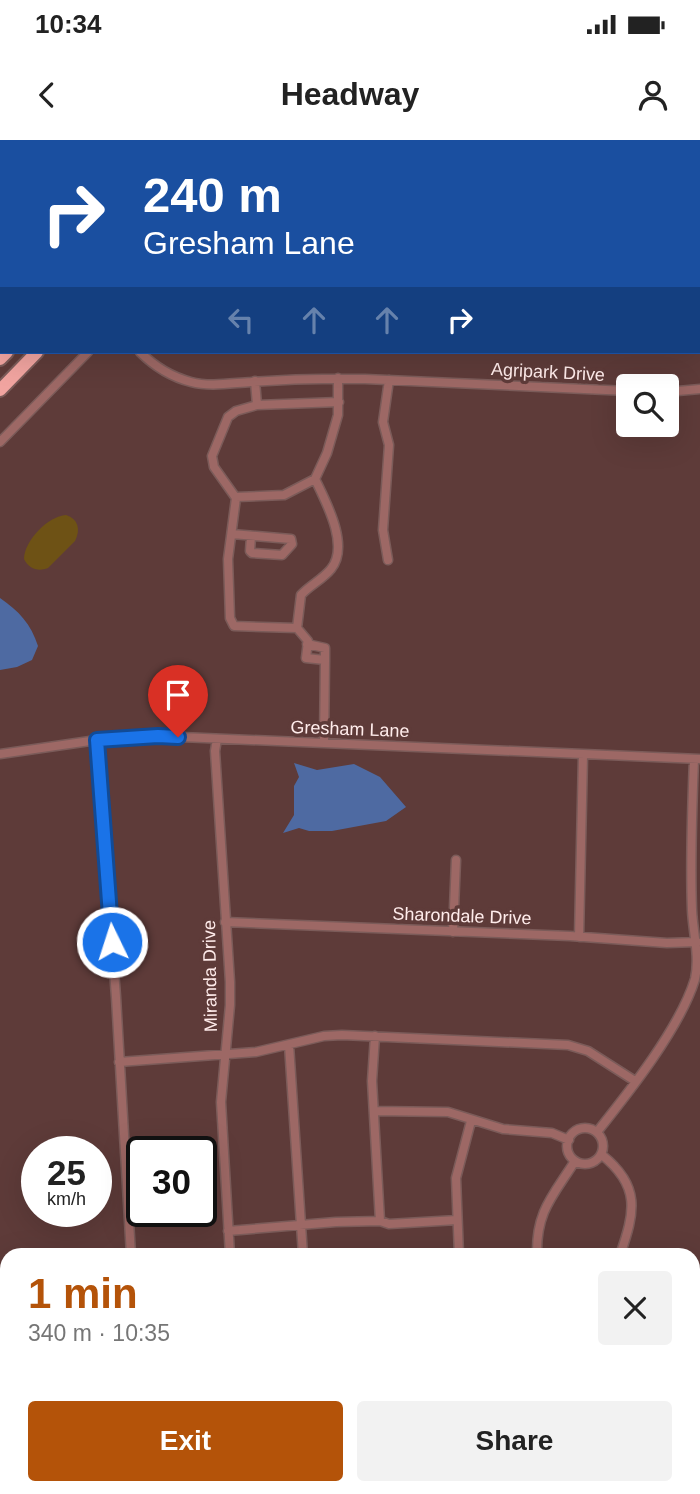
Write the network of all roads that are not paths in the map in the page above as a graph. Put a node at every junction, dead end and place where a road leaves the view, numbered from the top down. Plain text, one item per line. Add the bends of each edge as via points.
1 (35, 354) edge
2 (86, 354) edge
3 (142, 354) edge
4 (338, 378) junction
5 (389, 380) junction
6 (255, 382) junction
7 (700, 389) edge
8 (0, 390) edge
9 (616, 390) edge
10 (679, 391) edge
11 (339, 402) junction
12 (257, 405) junction
13 (0, 442) edge
14 (315, 480) junction
15 (236, 497) junction
16 (232, 534) junction
17 (251, 536) junction
18 (388, 560) dead end
19 (297, 628) junction
20 (307, 644) junction
21 (325, 660) junction
22 (217, 739) junction
23 (97, 740) junction
24 (324, 743) junction
25 (0, 754) edge
26 (583, 755) junction
27 (697, 759) edge
28 (456, 860) dead end
29 (225, 922) junction
30 (453, 932) junction
31 (579, 937) junction
32 (697, 942) junction
33 (374, 1036) junction
34 (289, 1045) junction
35 (225, 1055) junction
36 (119, 1062) junction
37 (635, 1081) junction
38 (374, 1111) junction
39 (471, 1121) junction
40 (597, 1132) junction
41 (569, 1140) junction
42 (602, 1155) junction
43 (575, 1161) junction
44 (457, 1220) junction
45 (380, 1221) junction
46 (301, 1225) junction
47 (228, 1231) junction
48 (131, 1248) edge
49 (229, 1248) edge
50 (303, 1248) edge
51 (459, 1248) edge
52 (537, 1248) edge
53 (623, 1248) edge

1 - 8 highway
2 - 13 street
3 - 6 street, Agripark Drive via 172,375 194,383
4 - 5 street, Agripark Drive
4 - 6 street, Agripark Drive
4 - 11 street
5 - 9 street, Agripark Drive
5 - 18 street via 383,422 389,445 383,530
6 - 12 street
7 - 10 street
11 - 12 street
11 - 14 street via 337,421
12 - 15 street via 228,418 212,456 214,467
14 - 15 street via 284,495
14 - 19 street via 335,527 337,549 330,570 301,595
15 - 16 street
16 - 17 street
16 - 19 street via 231,622 234,626
17 - 17 street via 290,539 292,544 282,555 253,553
19 - 20 street
20 - 21 street via 325,648
20 - 21 street via 306,658
21 - 24 street
22 - 23 street, Gresham Lane
22 - 24 street, Gresham Lane
22 - 29 street, Miranda Drive
23 - 25 street, Gresham Lane
23 - 36 street
24 - 26 street, Gresham Lane
26 - 27 street, Gresham Lane
26 - 31 street
27 - 32 street via 691,835
28 - 30 street
29 - 30 street, Sharondale Drive
29 - 35 street, Miranda Drive via 230,1005
30 - 31 street, Sharondale Drive
31 - 32 street, Sharondale Drive
32 - 37 street via 696,976 687,1001
33 - 34 street via 324,1036
33 - 37 street via 568,1045 588,1051
33 - 38 street
34 - 35 street
34 - 46 street
35 - 36 street
35 - 47 street, Miranda Drive via 220,1102
36 - 48 street
37 - 40 street
38 - 39 street via 440,1111
38 - 45 street
39 - 41 street via 562,1135
39 - 44 street via 456,1178
40 - 41 street via 580,1129
40 - 42 street
41 - 43 street via 568,1151
42 - 43 street via 591,1164
42 - 53 street via 630,1189 634,1207
43 - 52 street via 541,1214
44 - 45 street
44 - 51 street
45 - 46 street
46 - 47 street
46 - 50 street
47 - 49 street, Miranda Drive

